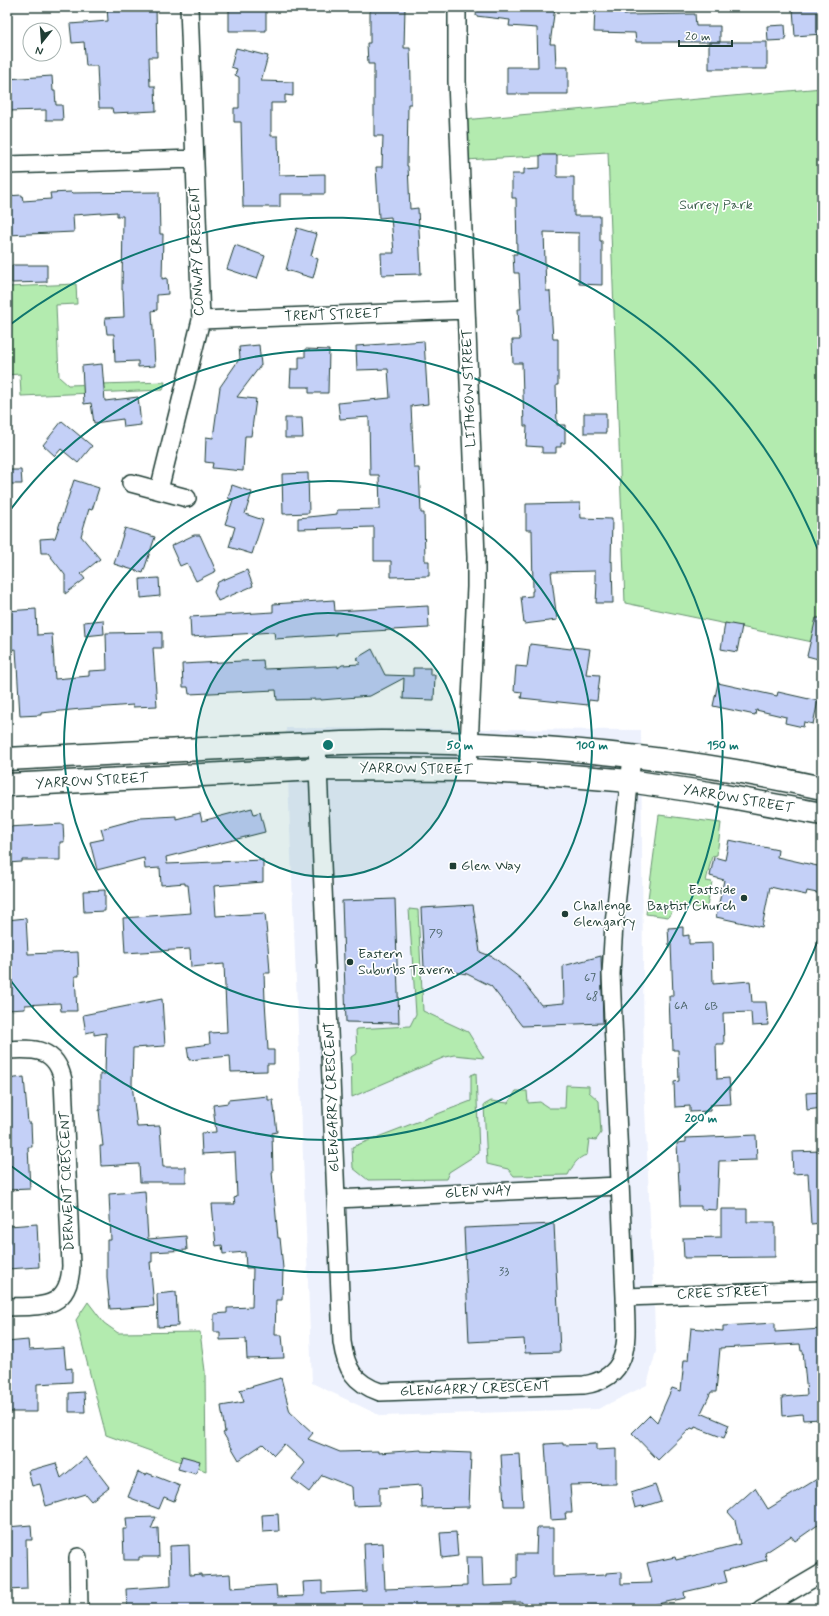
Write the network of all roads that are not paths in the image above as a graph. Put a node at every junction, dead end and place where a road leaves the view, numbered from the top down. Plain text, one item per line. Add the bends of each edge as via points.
1 (189, 7) edge
2 (457, 7) edge
3 (195, 159) junction
4 (7, 165) edge
5 (466, 310) junction
6 (201, 320) junction
7 (131, 483) dead end
8 (159, 490) junction
9 (187, 498) dead end
10 (317, 744) junction
11 (469, 745) junction
12 (632, 757) junction
13 (7, 759) edge
14 (318, 768) junction
15 (468, 770) junction
16 (629, 781) junction
17 (7, 785) edge
18 (822, 788) edge
19 (822, 814) edge
20 (7, 1050) edge
21 (619, 1186) junction
22 (336, 1199) junction
23 (822, 1290) edge
24 (625, 1297) junction
25 (7, 1307) edge
26 (78, 1557) dead end
27 (822, 1573) edge
28 (79, 1609) edge
29 (761, 1609) edge

1 - 3 street, CONWAY CRESCENT
2 - 5 street, LITHGOW STREET via 457,81
3 - 4 street
3 - 6 street, CONWAY CRESCENT
5 - 6 street, TRENT STREET
5 - 11 street, LITHGOW STREET via 476,587
6 - 8 street, CONWAY CRESCENT
7 - 8 street
8 - 9 street
10 - 11 street, YARROW STREET via 382,742
10 - 13 street, YARROW STREET
10 - 14 street, GLENGARRY CRESCENT
11 - 12 street, YARROW STREET via 539,748
11 - 15 street, LITHGOW STREET
12 - 16 street, GLENGARRY CRESCENT
12 - 18 street, YARROW STREET via 750,774
14 - 15 street, YARROW STREET
14 - 17 street, YARROW STREET
14 - 22 street, GLENGARRY CRESCENT
15 - 16 street, YARROW STREET
16 - 19 street, YARROW STREET
16 - 21 street, GLENGARRY CRESCENT via 611,974
20 - 25 street, DERWENT CRESCENT via 36,1050 47,1054 61,1069 71,1266 68,1286 56,1301 48,1305
21 - 22 street, GLEN WAY
21 - 24 street, GLENGARRY CRESCENT
22 - 24 street, GLENGARRY CRESCENT via 344,1358 356,1380 367,1388 380,1392 394,1392 598,1383 609,1376 623,1355 626,1344
23 - 24 street, CREE STREET
26 - 28 street
27 - 29 street

